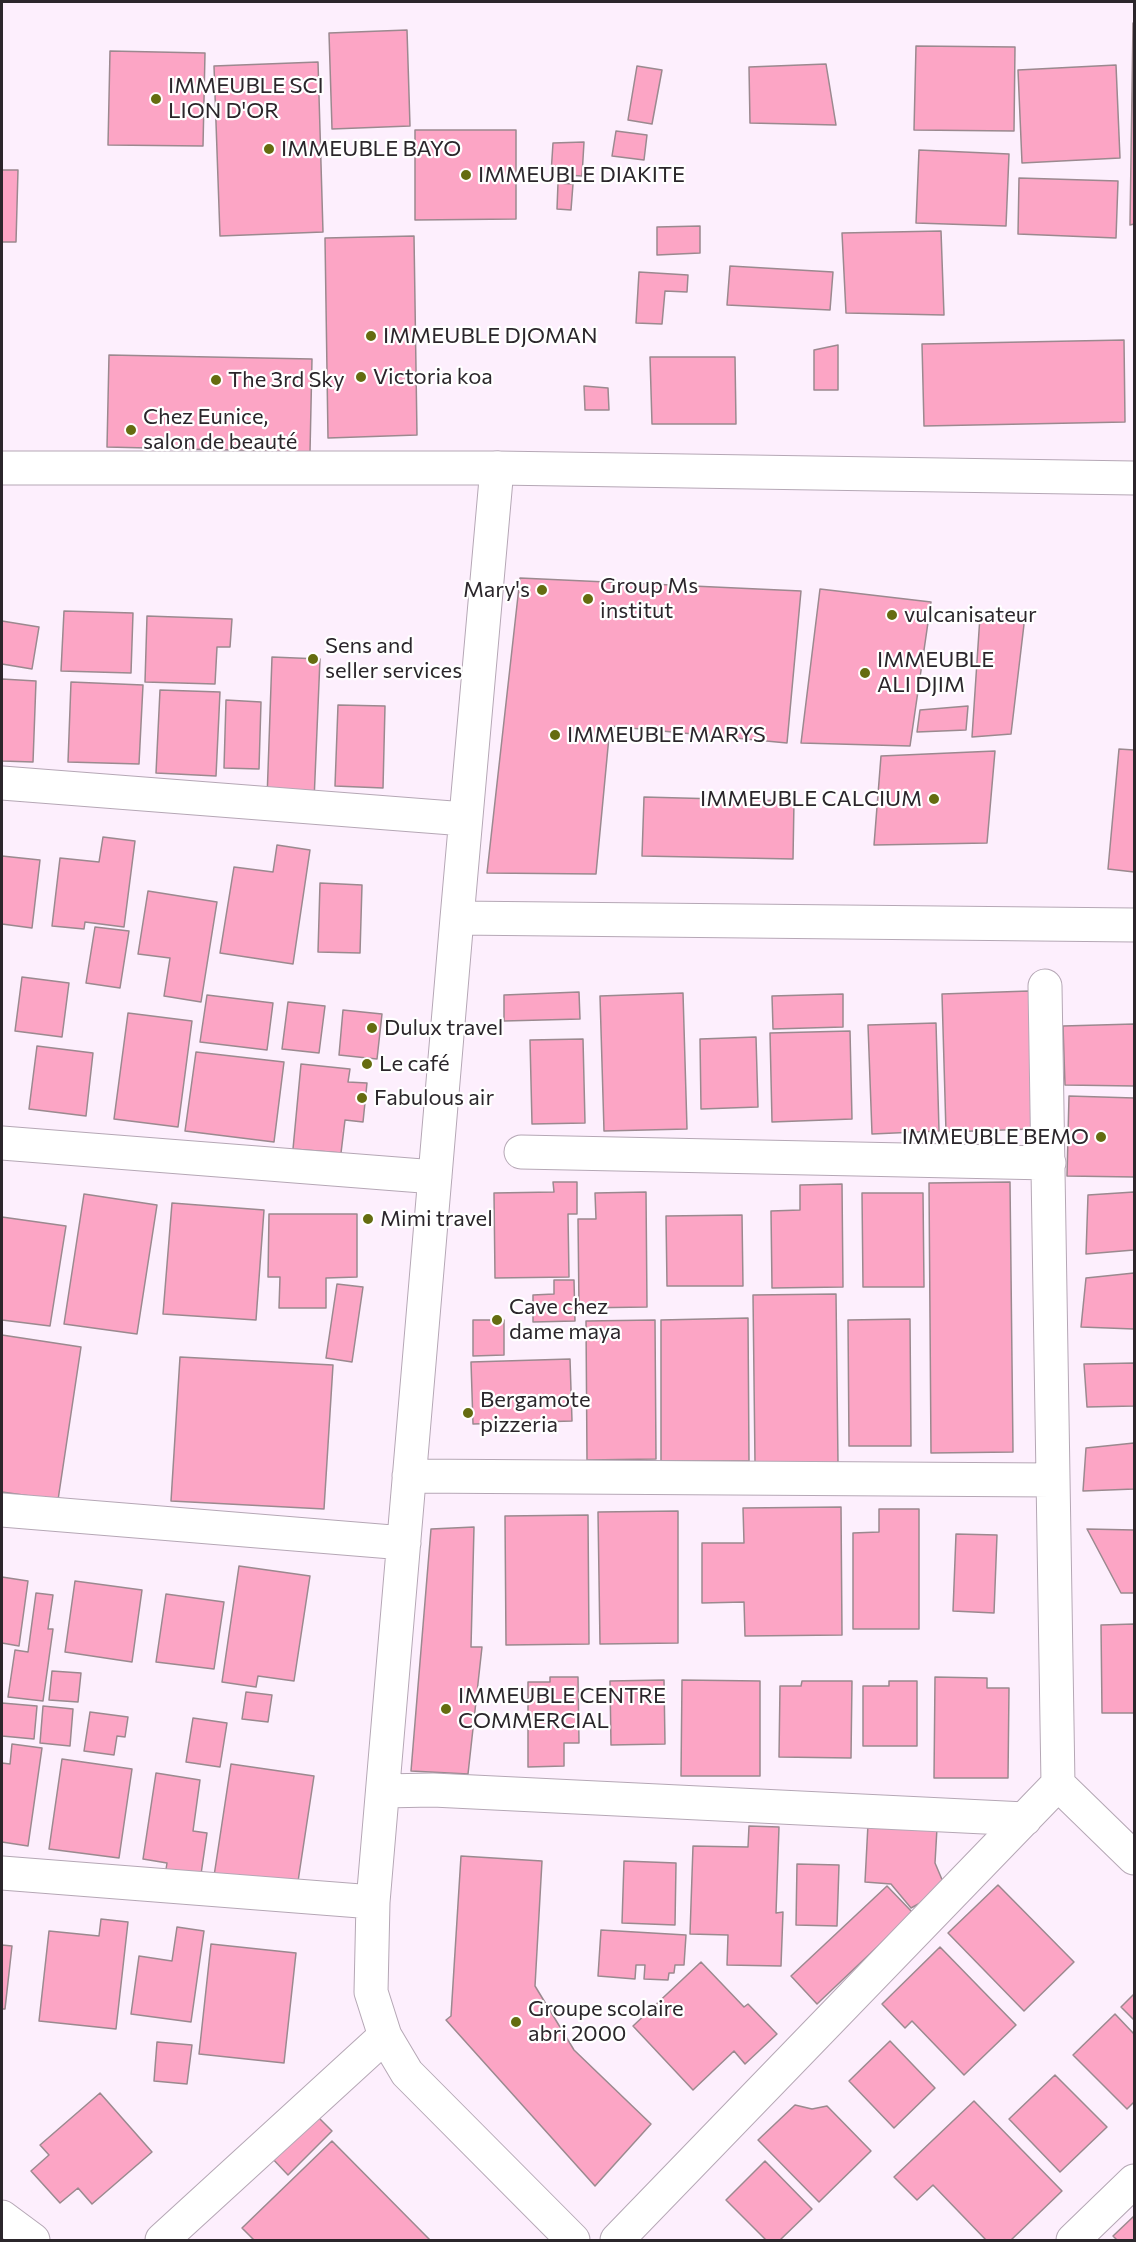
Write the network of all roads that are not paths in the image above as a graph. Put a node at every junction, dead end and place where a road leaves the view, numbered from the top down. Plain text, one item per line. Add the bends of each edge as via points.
1 (2, 468) edge
2 (497, 468) junction
3 (1134, 478) edge
4 (2, 783) edge
5 (465, 819) junction
6 (457, 918) junction
7 (1134, 925) edge
8 (1045, 986) dead end
9 (2, 1143) edge
10 (521, 1152) dead end
11 (1048, 1163) junction
12 (435, 1177) junction
13 (409, 1476) junction
14 (1052, 1480) junction
15 (2, 1510) edge
16 (404, 1543) junction
17 (1058, 1784) junction
18 (383, 1791) junction
19 (1024, 1819) junction
20 (1134, 1858) edge
21 (2, 1873) edge
22 (373, 1902) junction
23 (385, 2036) junction
24 (1134, 2181) edge
25 (2, 2217) edge
26 (33, 2241) edge
27 (162, 2241) edge
28 (573, 2241) edge
29 (617, 2241) edge
30 (1073, 2241) edge

1 - 2 street
2 - 3 street
2 - 5 street
4 - 5 street
5 - 6 street
6 - 7 street
6 - 12 street
8 - 11 street
9 - 12 street
10 - 11 street
11 - 14 street
12 - 13 street
13 - 14 street
13 - 16 street
14 - 17 street
15 - 16 street
16 - 18 street
17 - 19 street
17 - 20 street
18 - 19 street via 433,1790
18 - 22 street
19 - 29 street
21 - 22 street
22 - 23 street via 371,1992
23 - 27 street
23 - 28 street via 407,2073
24 - 30 street
25 - 26 street

